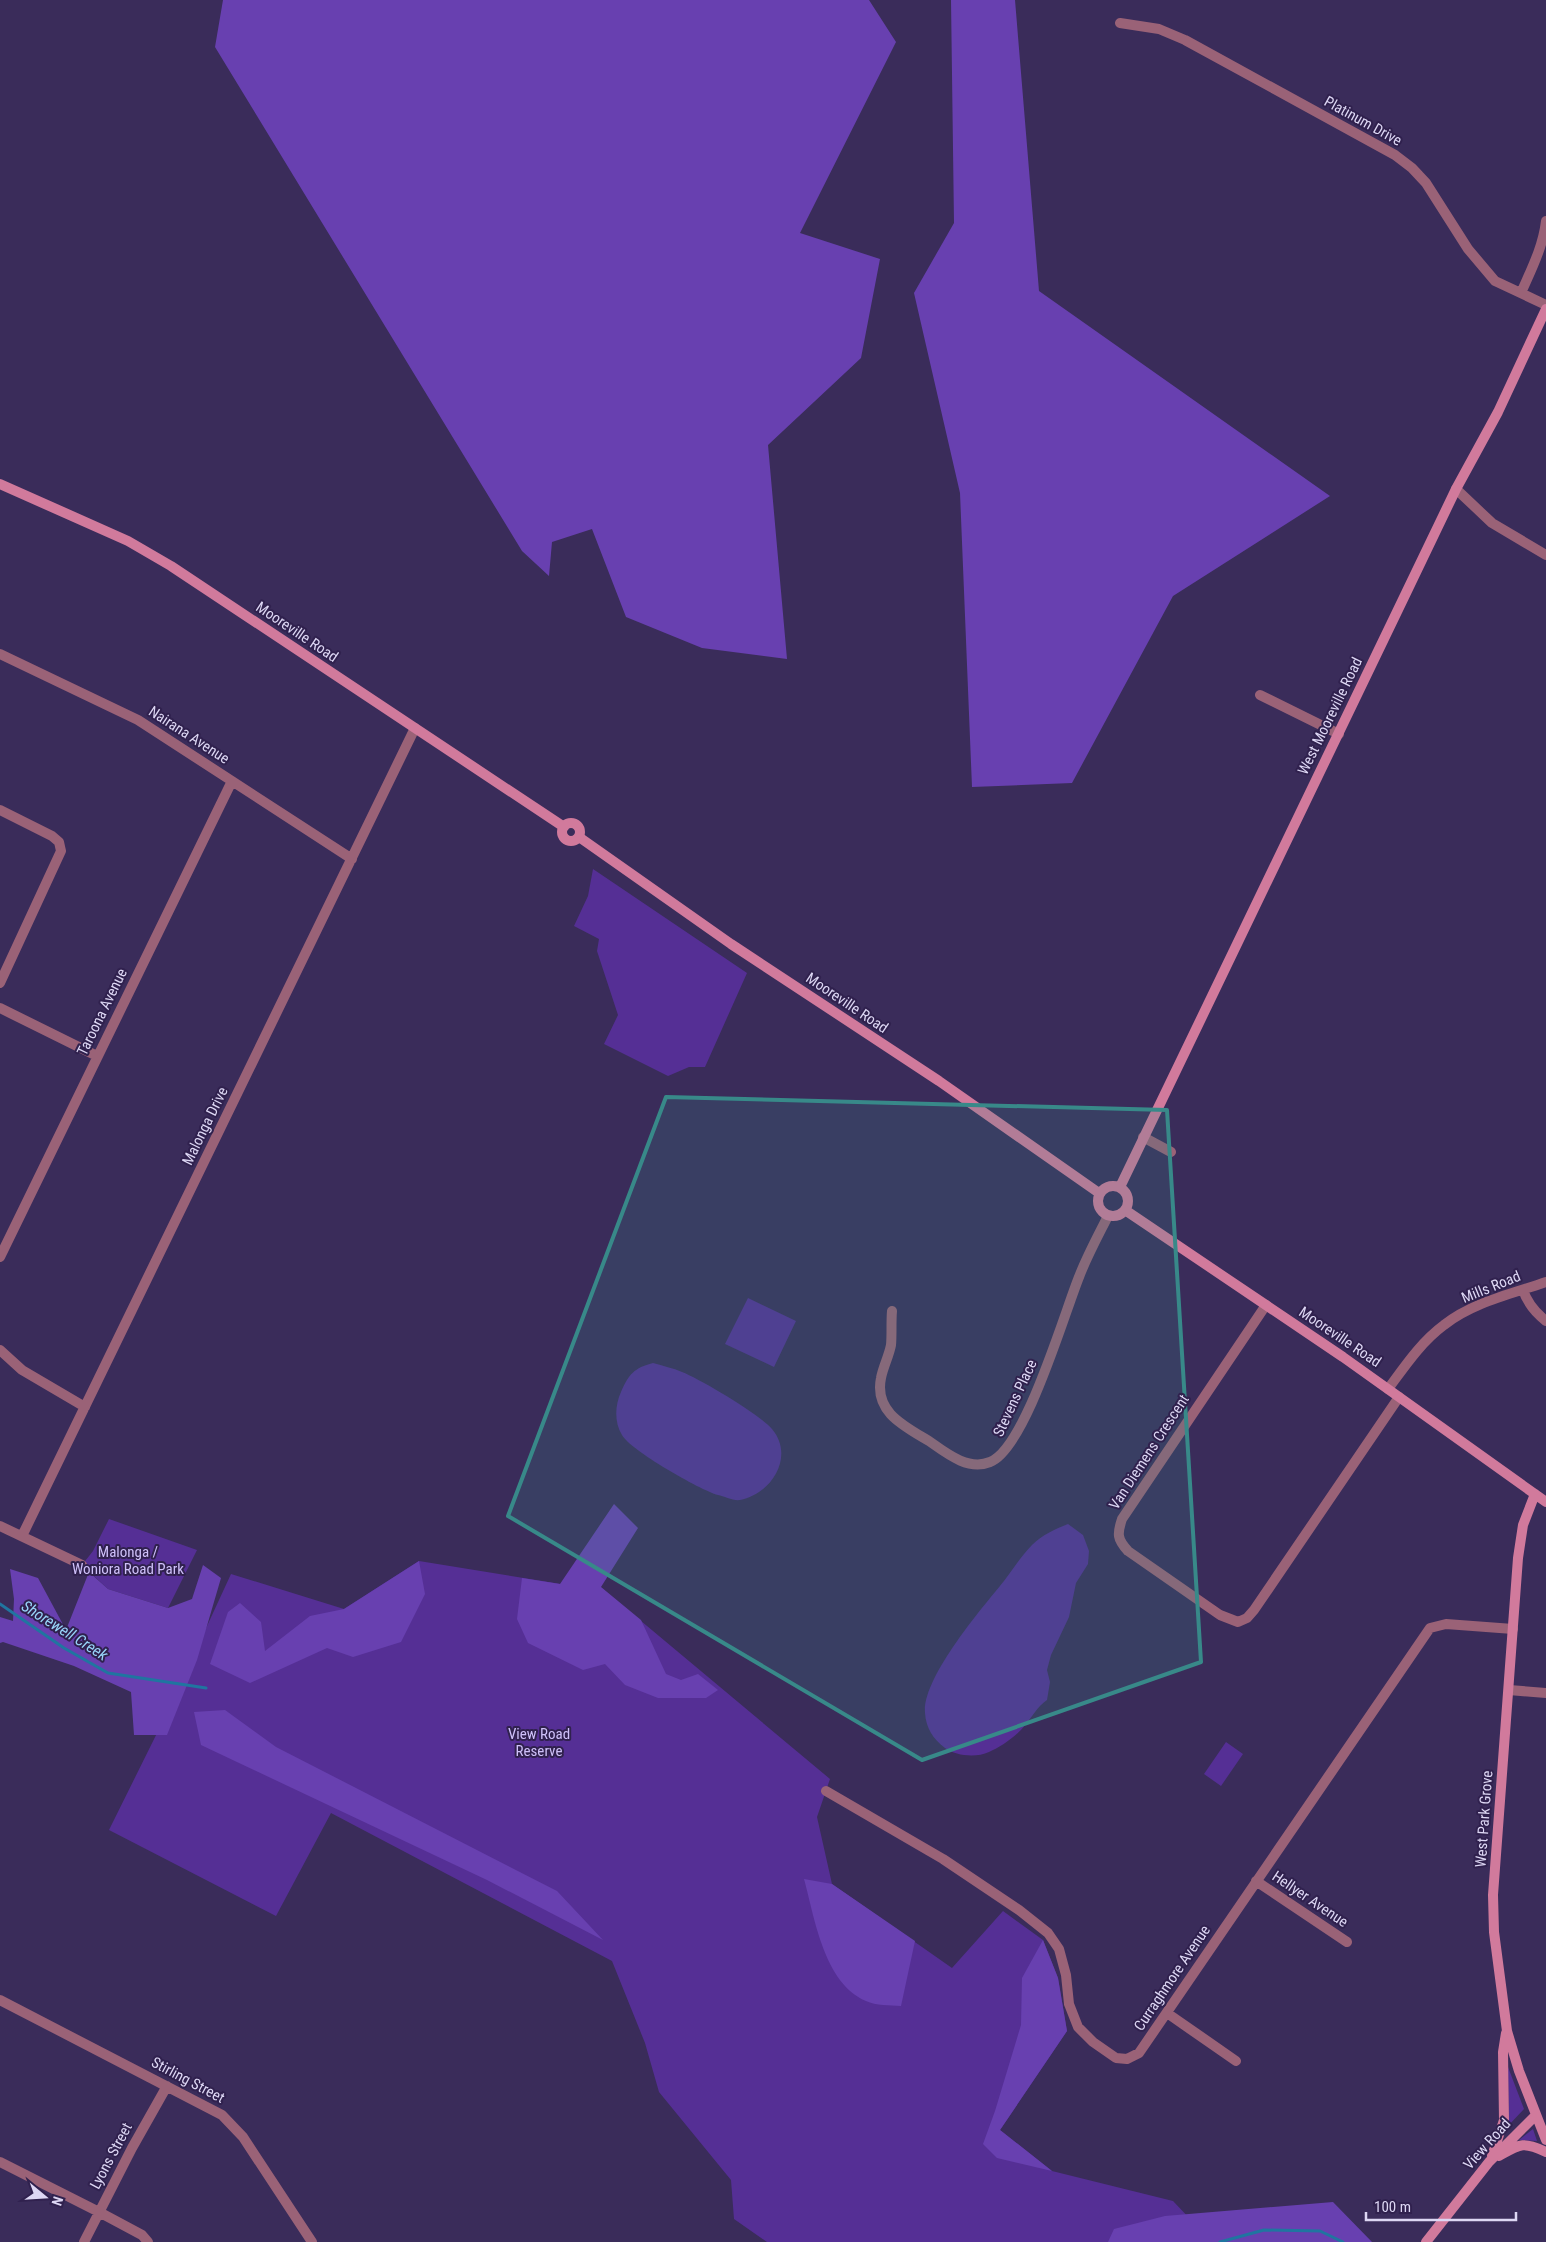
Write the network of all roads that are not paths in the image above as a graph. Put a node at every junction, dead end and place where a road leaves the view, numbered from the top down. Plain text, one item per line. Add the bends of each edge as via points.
1 (1120, 23) dead end
2 (1546, 221) edge
3 (1520, 293) junction
4 (1546, 305) edge
5 (1546, 310) edge
6 (0, 484) edge
7 (1456, 489) junction
8 (1546, 555) edge
9 (0, 654) edge
10 (1260, 695) dead end
11 (415, 728) junction
12 (1339, 734) junction
13 (232, 780) junction
14 (0, 810) edge
15 (352, 859) junction
16 (0, 983) edge
17 (0, 1008) edge
18 (97, 1056) junction
19 (1143, 1137) junction
20 (1171, 1152) dead end
21 (1120, 1187) junction
22 (1100, 1193) junction
23 (1125, 1210) junction
24 (1108, 1216) junction
25 (0, 1257) edge
26 (1546, 1282) edge
27 (1523, 1290) junction
28 (1266, 1305) junction
29 (892, 1311) dead end
30 (1546, 1321) edge
31 (0, 1350) edge
32 (1388, 1389) junction
33 (1399, 1397) junction
34 (85, 1407) junction
35 (1534, 1494) junction
36 (1546, 1502) edge
37 (0, 1526) edge
38 (22, 1536) junction
39 (82, 1564) dead end
40 (1513, 1629) junction
41 (1509, 1690) junction
42 (1546, 1693) edge
43 (826, 1791) dead end
44 (1256, 1881) junction
45 (1347, 1942) dead end
46 (0, 2000) edge
47 (1166, 2013) junction
48 (1507, 2031) junction
49 (1236, 2061) dead end
50 (167, 2086) junction
51 (1536, 2115) junction
52 (1546, 2140) edge
53 (1546, 2152) edge
54 (0, 2162) edge
55 (1489, 2162) junction
56 (100, 2212) junction
57 (84, 2242) edge
58 (148, 2242) edge
59 (312, 2242) edge
60 (1426, 2242) edge

1 - 3 street, Platinum Drive via 1159,29 1185,40 1412,168 1426,183 1468,249 1495,281
2 - 3 street via 1537,258
3 - 4 street, Platinum Drive
5 - 7 main road, West Mooreville Road via 1498,412
6 - 11 main road, Mooreville Road via 128,541 171,566
7 - 8 street via 1492,523
7 - 12 main road, West Mooreville Road
9 - 13 street, Nairana Avenue via 138,720
10 - 12 street
11 - 15 street, Malonga Drive
11 - 22 main road, Mooreville Road via 564,827 566,840 573,841 579,837 731,944 939,1081
12 - 19 main road, West Mooreville Road
13 - 15 street, Nairana Avenue
13 - 18 street, Taroona Avenue
14 - 16 street via 52,836 60,851
15 - 34 street, Malonga Drive
17 - 18 street
18 - 25 street, Taroona Avenue
19 - 20 street
19 - 21 main road, West Mooreville Road
21 - 22 main road via 1106,1187
21 - 23 main road via 1127,1195
22 - 24 main road via 1098,1206
23 - 24 main road via 1118,1216
23 - 28 main road, Mooreville Road
24 - 29 street, Stevens Place via 1079,1276 1041,1382 1007,1450 990,1463 969,1464 953,1457 896,1421 884,1408 879,1389 891,1346
26 - 27 street, Mills Road
27 - 30 street via 1539,1316
27 - 32 street, Mills Road via 1481,1304 1444,1325 1414,1354
28 - 32 main road, Mooreville Road
28 - 33 street, Van Diemens Crescent via 1122,1519 1117,1532 1121,1544 1128,1551 1220,1615 1238,1622 1254,1610
31 - 34 street via 22,1370
32 - 33 main road, Mooreville Road
33 - 35 main road, Mooreville Road
34 - 38 street, Malonga Drive
35 - 36 main road, Mooreville Road
35 - 40 main road, West Park Grove via 1522,1533
37 - 38 street
38 - 39 street
40 - 41 main road, West Park Grove
40 - 44 street, Curraghmore Avenue via 1446,1624 1430,1628
41 - 42 street
41 - 48 main road, West Park Grove via 1493,1895 1494,1932
43 - 47 street, Curraghmore Avenue via 944,1859 1048,1933 1059,1949 1069,2004 1078,2027 1116,2058 1127,2059 1139,2053
44 - 45 street, Hellyer Avenue
44 - 47 street, Curraghmore Avenue
46 - 50 street, Stirling Street
47 - 49 street
48 - 51 main road, West Park Grove
48 - 55 main road via 1503,2052 1504,2120
50 - 56 street, Lyons Street
50 - 59 street, Stirling Street via 222,2115 243,2137
51 - 52 main road, West Park Grove
51 - 55 main road, View Road
53 - 55 main road via 1527,2144
54 - 56 street
55 - 60 main road, View Road
56 - 57 street, Lyons Street
56 - 58 street via 142,2235

